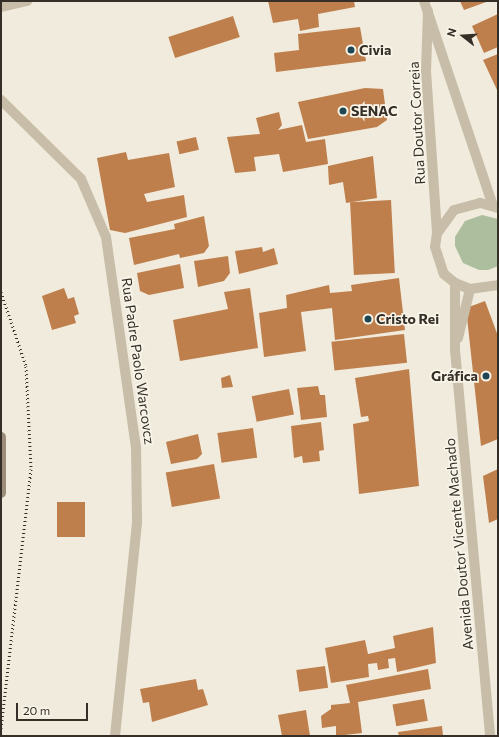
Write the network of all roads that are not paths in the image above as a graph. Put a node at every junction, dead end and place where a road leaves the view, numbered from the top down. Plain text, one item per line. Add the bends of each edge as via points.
1 (27, 1) edge
2 (424, 1) edge
3 (1, 7) edge
4 (428, 11) junction
5 (1, 100) edge
6 (496, 207) edge
7 (437, 233) junction
8 (455, 283) junction
9 (498, 285) edge
10 (470, 289) junction
11 (455, 350) junction
12 (1, 437) edge
13 (1, 493) edge
14 (116, 736) edge
15 (490, 736) edge

1 - 3 street
2 - 4 street, Rua Doutor Correia
4 - 6 street, Rua Doutor Correia
4 - 7 street, Rua Doutor Correia via 426,71
5 - 14 street, Rua Padre Paolo Warcovcz via 81,179 106,237 136,447 137,523
6 - 7 street via 466,204 444,220
7 - 8 street, Rua Doutor Correia via 438,261
8 - 10 street
8 - 11 street
9 - 10 street
10 - 11 street
11 - 15 street, Avenida Doutor Vicente Machado
12 - 13 main road

